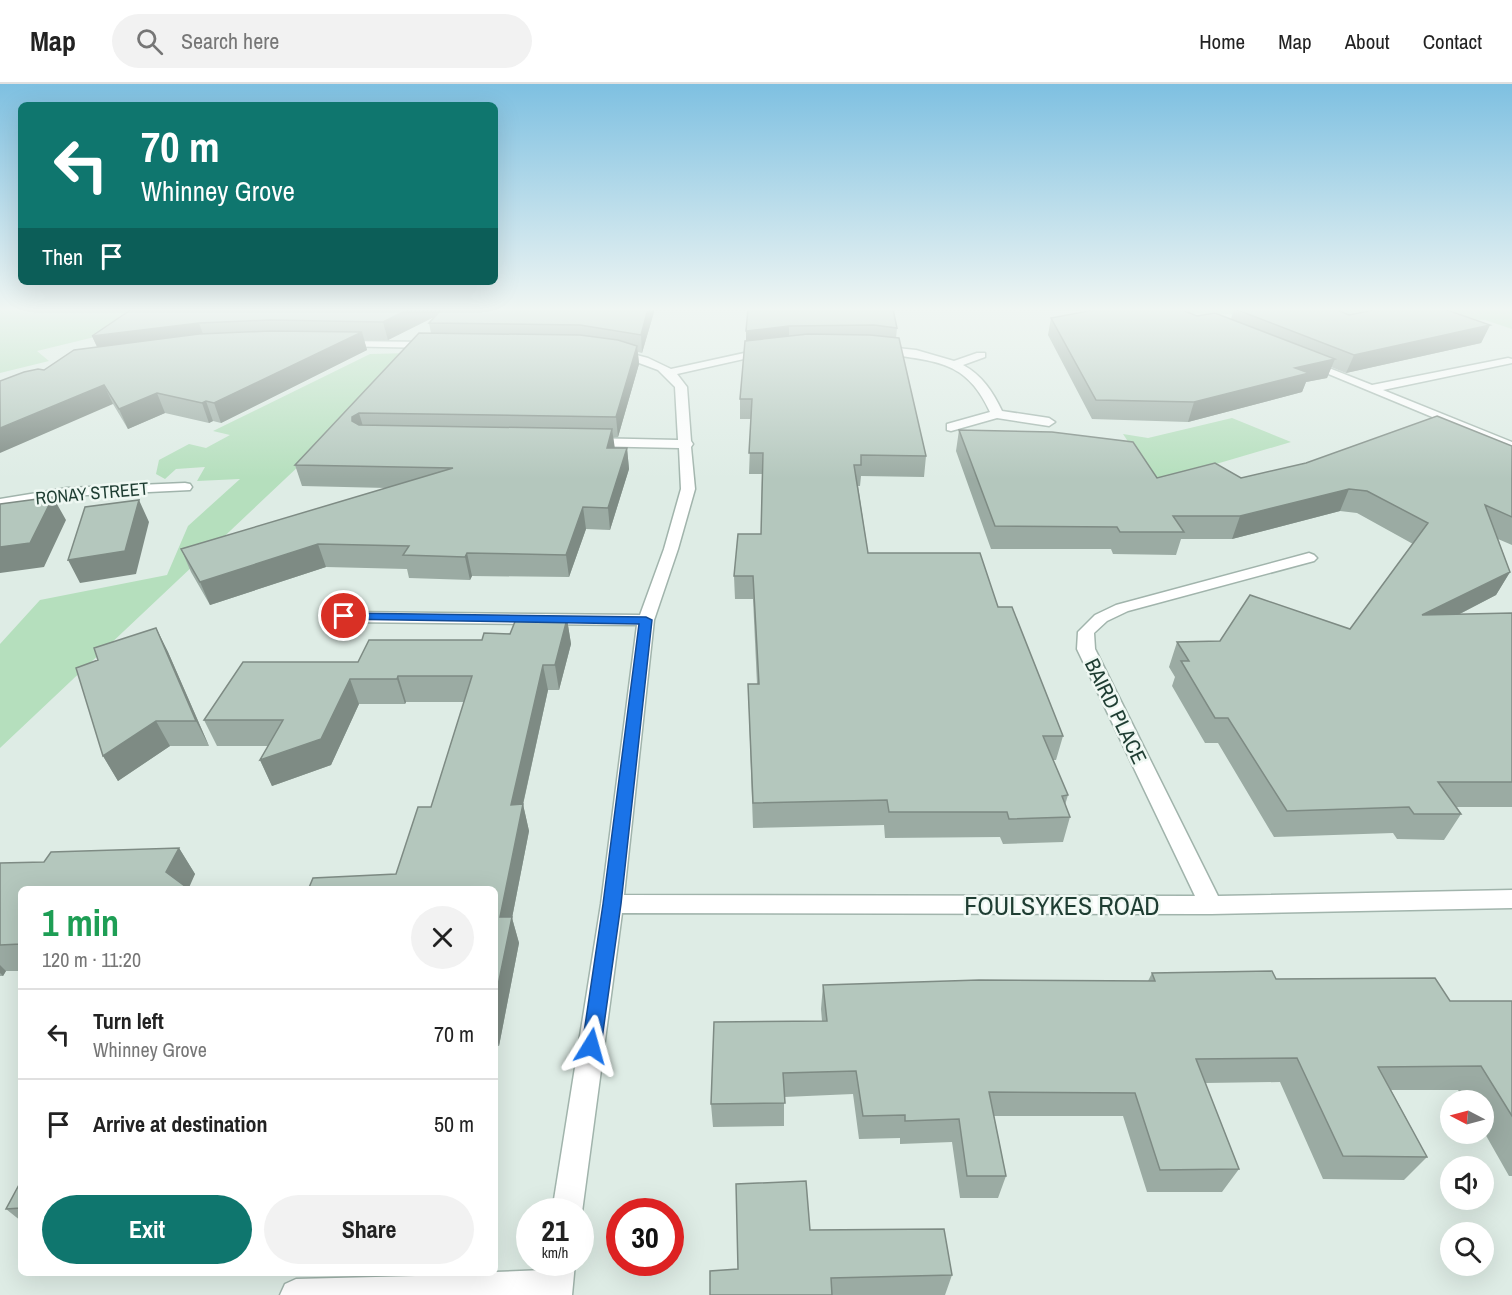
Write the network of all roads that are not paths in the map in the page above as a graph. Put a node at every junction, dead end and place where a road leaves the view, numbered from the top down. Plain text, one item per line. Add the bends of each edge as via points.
1 (655, 366) edge
2 (702, 366) edge
3 (955, 366) edge
4 (1313, 366) edge
5 (1486, 366) edge
6 (672, 372) junction
7 (1371, 389) junction
8 (997, 414) junction
9 (1049, 422) dead end
10 (951, 427) dead end
11 (580, 442) edge
12 (687, 444) junction
13 (1512, 446) edge
14 (185, 487) dead end
15 (0, 503) edge
16 (1309, 558) dead end
17 (344, 616) dead end
18 (646, 620) junction
19 (1512, 899) edge
20 (612, 904) junction
21 (1211, 905) junction
22 (569, 1198) edge
23 (558, 1281) edge
24 (296, 1295) edge

1 - 6 street
2 - 6 street
3 - 8 street via 985,387
4 - 7 street
5 - 7 street
6 - 12 street via 681,387
7 - 13 street
8 - 9 street
8 - 10 street
11 - 12 street
12 - 18 street via 688,489
14 - 15 street, RONAY STREET via 66,492
16 - 21 street, BAIRD PLACE via 1122,608 1101,618 1086,632 1086,649
17 - 18 street
18 - 20 street
19 - 21 street, FOULSYKES ROAD
20 - 21 street, FOULSYKES ROAD
20 - 22 street
23 - 24 street

